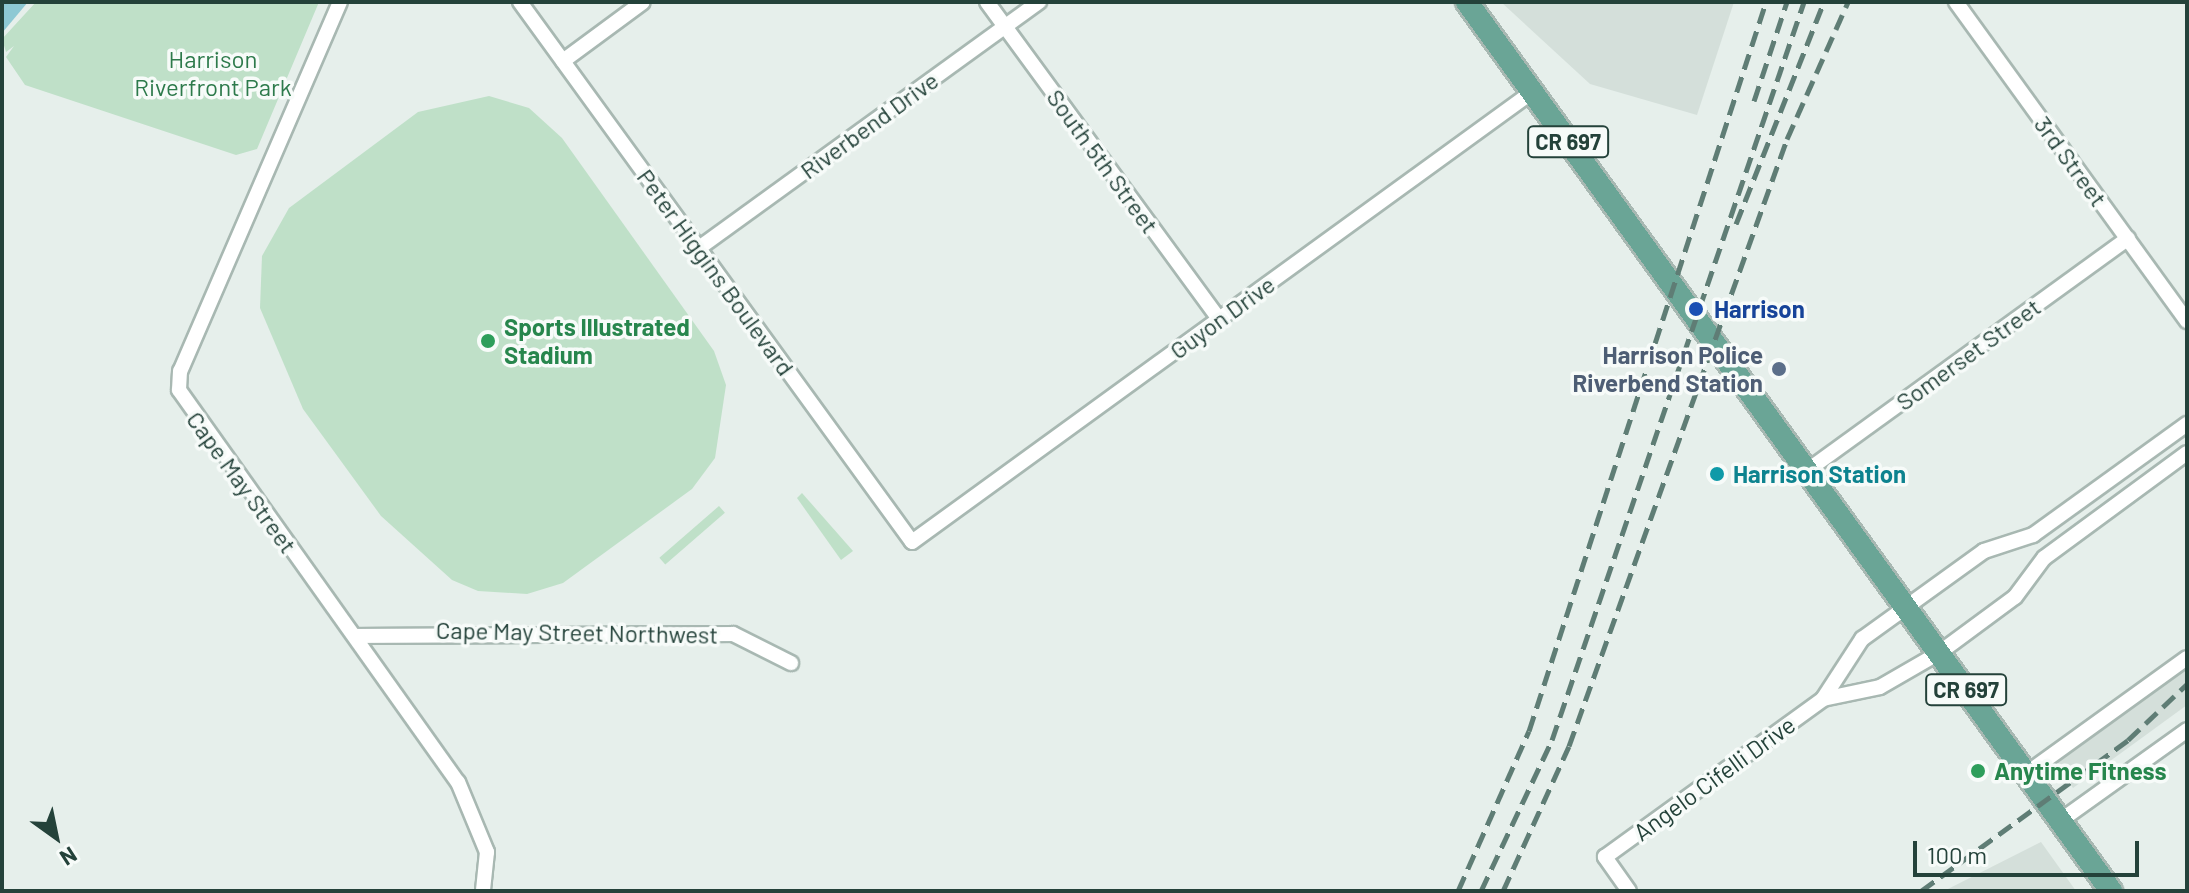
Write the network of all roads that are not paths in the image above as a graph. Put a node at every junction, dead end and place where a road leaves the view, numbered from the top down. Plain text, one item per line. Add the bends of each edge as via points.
1 (340, 2) edge
2 (520, 2) edge
3 (643, 2) edge
4 (987, 2) edge
5 (1039, 2) edge
6 (1467, 2) edge
7 (1956, 2) edge
8 (1004, 27) junction
9 (563, 61) junction
10 (1532, 92) junction
11 (2128, 238) junction
12 (699, 248) junction
13 (1219, 319) junction
14 (2187, 321) edge
15 (2187, 424) edge
16 (2187, 453) edge
17 (1806, 467) junction
18 (912, 542) joint
19 (1906, 607) junction
20 (355, 636) junction
21 (1939, 653) junction
22 (2187, 658) edge
23 (791, 663) dead end
24 (1823, 699) junction
25 (2187, 730) edge
26 (2026, 774) junction
27 (2060, 821) junction
28 (483, 891) edge
29 (1629, 891) edge
30 (2111, 891) edge

1 - 20 street, Cape May Street via 179,380 183,399
2 - 9 street, Peter Higgins Boulevard
3 - 9 street
4 - 8 street, South 5th Street
5 - 8 street, Riverbend Drive
6 - 10 main road, CR 697
7 - 11 street, 3rd Street
8 - 12 street, Riverbend Drive
8 - 13 street, South 5th Street
9 - 12 street, Peter Higgins Boulevard
10 - 13 street, Guyon Drive
10 - 17 main road, CR 697
11 - 14 street, 3rd Street
11 - 17 street, Somerset Street
12 - 18 street, Peter Higgins Boulevard
13 - 18 street, Guyon Drive
15 - 19 street, Angelo Cifelli Drive via 2033,535 1984,551
16 - 21 street, Angelo Cifelli Drive via 2044,558 2015,597
17 - 19 main road, CR 697
19 - 21 main road, CR 697
19 - 24 street, Angelo Cifelli Drive via 1854,645
20 - 23 street, Cape May Street Northwest via 733,634
20 - 28 street, Cape May Street via 477,817 487,852
21 - 24 street, Angelo Cifelli Drive via 1880,687
21 - 26 main road, CR 697
22 - 26 street
24 - 29 street, Angelo Cifelli Drive via 1605,857
25 - 27 street
26 - 27 main road, CR 697
27 - 30 main road, CR 697

